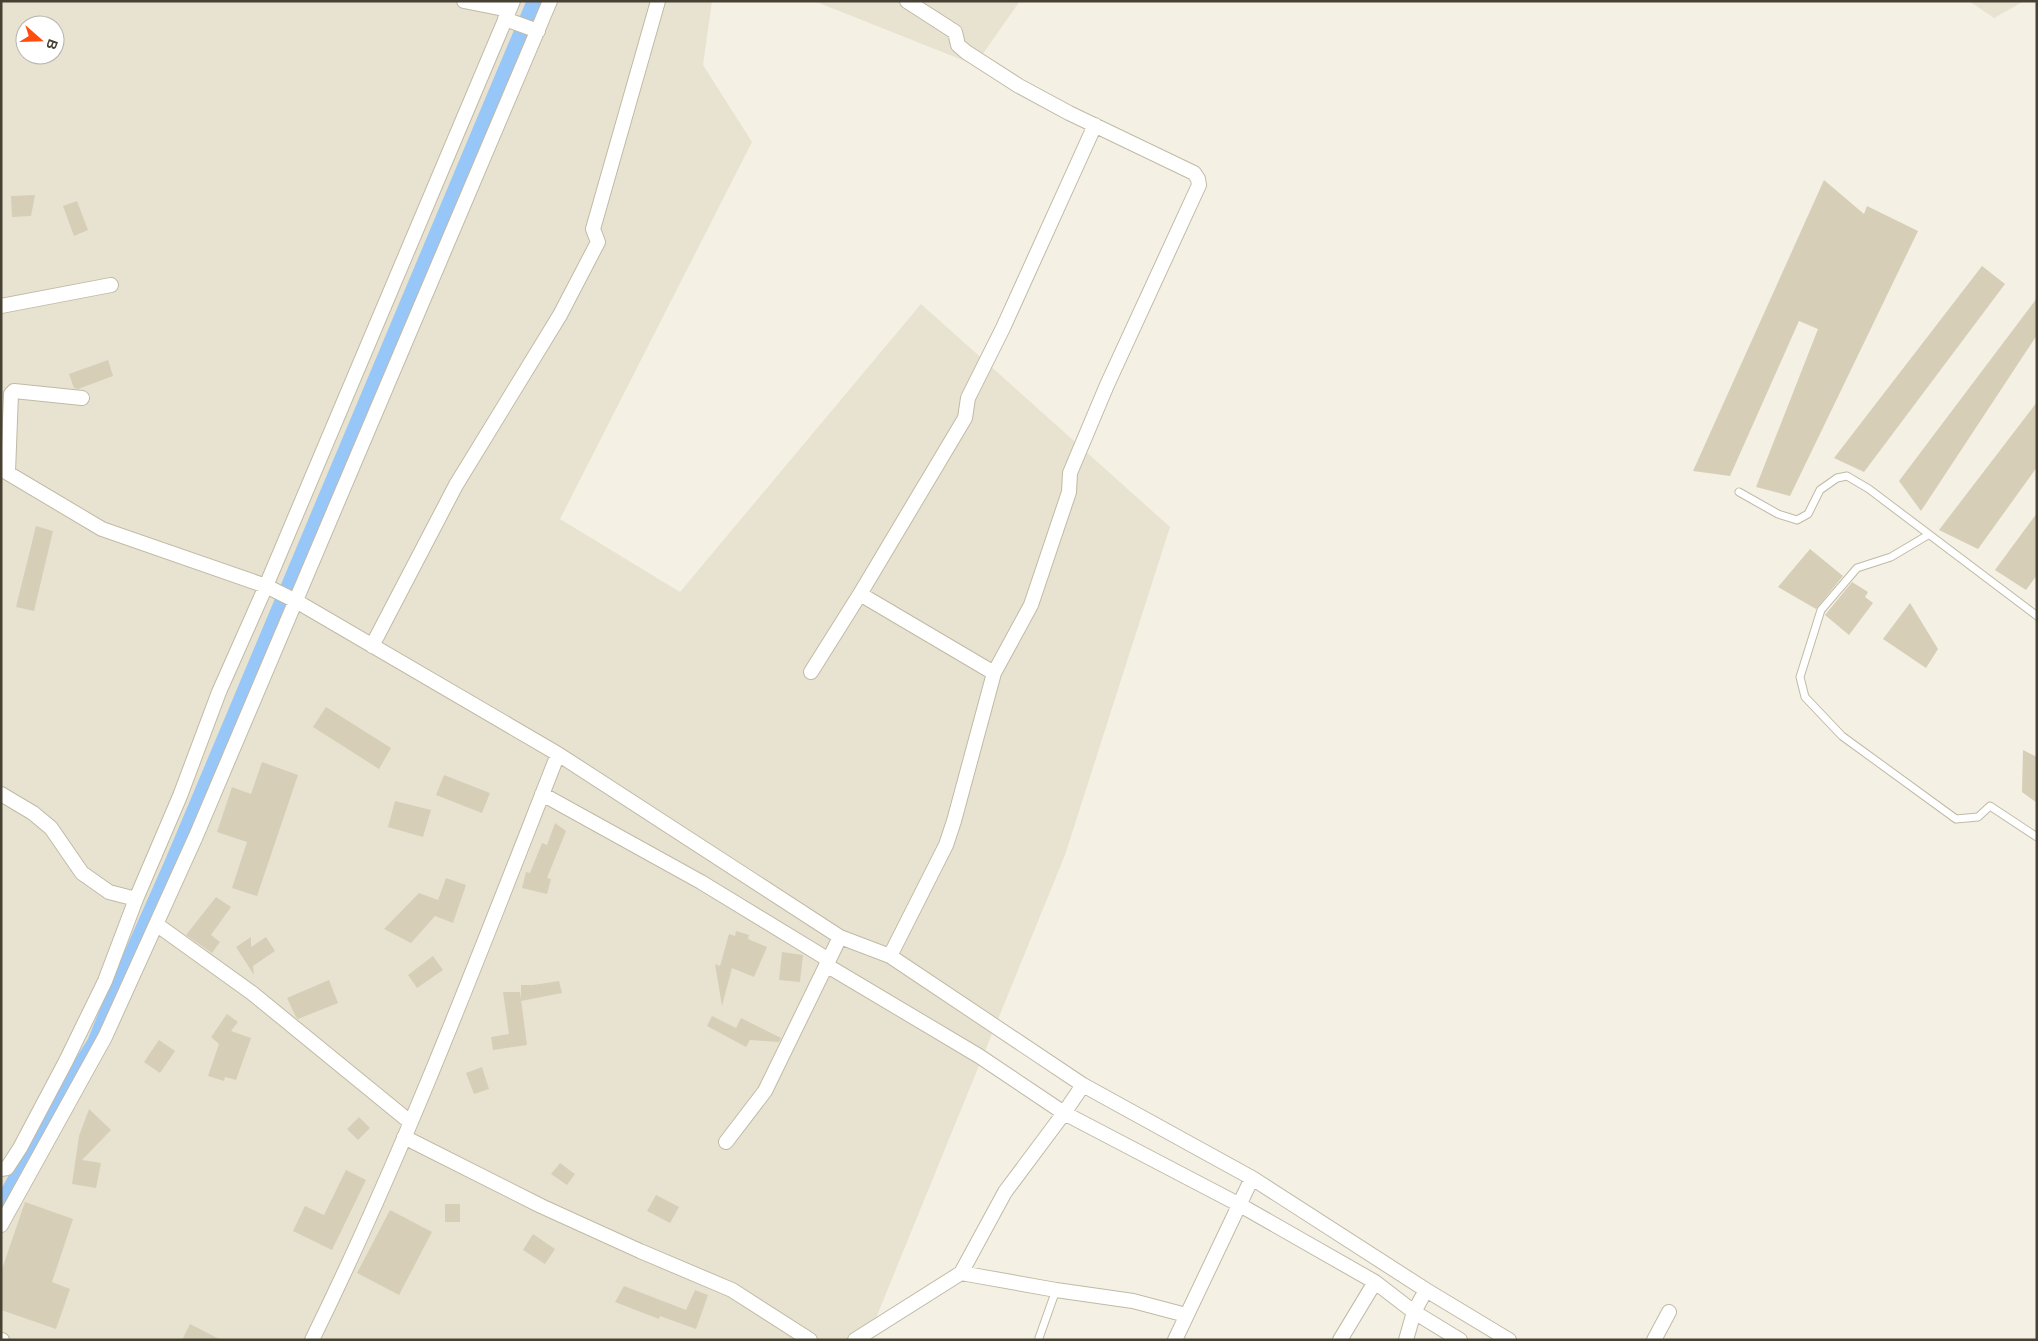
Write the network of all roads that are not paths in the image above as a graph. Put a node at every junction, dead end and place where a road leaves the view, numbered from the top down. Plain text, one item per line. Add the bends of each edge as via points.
1 (464, 1) edge
2 (550, 1) edge
3 (658, 1) edge
4 (907, 1) edge
5 (509, 13) edge
6 (534, 30) junction
7 (1095, 125) junction
8 (111, 285) dead end
9 (1, 306) edge
10 (82, 398) dead end
11 (4, 470) edge
12 (1740, 492) dead end
13 (1928, 535) junction
14 (266, 586) junction
15 (860, 594) junction
16 (296, 601) junction
17 (2037, 616) edge
18 (372, 646) junction
19 (811, 672) dead end
20 (994, 673) junction
21 (558, 754) junction
22 (1, 794) edge
23 (542, 794) junction
24 (2037, 837) edge
25 (136, 900) junction
26 (156, 924) junction
27 (840, 937) junction
28 (890, 956) junction
29 (828, 963) junction
30 (1083, 1085) junction
31 (1064, 1114) junction
32 (410, 1122) junction
33 (404, 1137) junction
34 (726, 1142) dead end
35 (1, 1169) edge
36 (1252, 1178) junction
37 (1240, 1205) junction
38 (1, 1225) edge
39 (961, 1273) junction
40 (1375, 1282) junction
41 (1056, 1290) junction
42 (1426, 1290) junction
43 (1414, 1312) junction
44 (1669, 1312) dead end
45 (1186, 1315) junction
46 (1039, 1338) dead end
47 (312, 1340) edge
48 (810, 1340) edge
49 (855, 1340) edge
50 (1175, 1340) edge
51 (1340, 1340) edge
52 (1406, 1340) edge
53 (1460, 1340) edge
54 (1509, 1340) edge
55 (1654, 1340) edge

1 - 5 street
2 - 6 street
3 - 18 street via 592,229 598,242 560,315 456,485
4 - 7 street via 955,32 958,45 985,65
5 - 6 street
5 - 14 street
6 - 16 street
7 - 15 street via 968,398 965,418
7 - 20 street via 1194,173 1199,186 1070,472 1069,492 1032,605
8 - 9 street
10 - 11 street via 14,391 11,394
11 - 14 street via 102,529
12 - 13 lane via 1778,514 1797,520 1808,514 1820,490 1837,478 1847,476
13 - 17 lane
13 - 24 lane via 1891,557 1857,568 1821,610 1800,677 1805,697 1842,736 1956,819 1978,817 1990,806
14 - 16 street
14 - 25 street via 219,692
15 - 19 street
15 - 20 street
16 - 18 street
16 - 26 street
18 - 21 street
20 - 28 street via 946,845
21 - 23 street
21 - 27 street
22 - 25 street via 51,828 82,873 109,892
23 - 29 street via 701,882
23 - 32 street
25 - 35 street via 105,981 66,1061 20,1148 7,1168
26 - 32 street via 252,993
26 - 38 street via 105,1037
27 - 28 street
27 - 29 street
28 - 30 street
29 - 31 street via 979,1056
29 - 34 street via 765,1091
30 - 31 street
30 - 36 street
31 - 37 street
31 - 39 street via 1005,1192
32 - 33 street
33 - 47 street
33 - 48 street via 541,1206 732,1290
36 - 37 street
36 - 42 street
37 - 40 street
37 - 45 street
39 - 41 street
39 - 49 street
40 - 43 street
40 - 51 street
41 - 45 street via 1133,1301
41 - 46 lane
42 - 43 street
42 - 54 street
43 - 52 street
43 - 53 street
44 - 55 street
45 - 50 street

